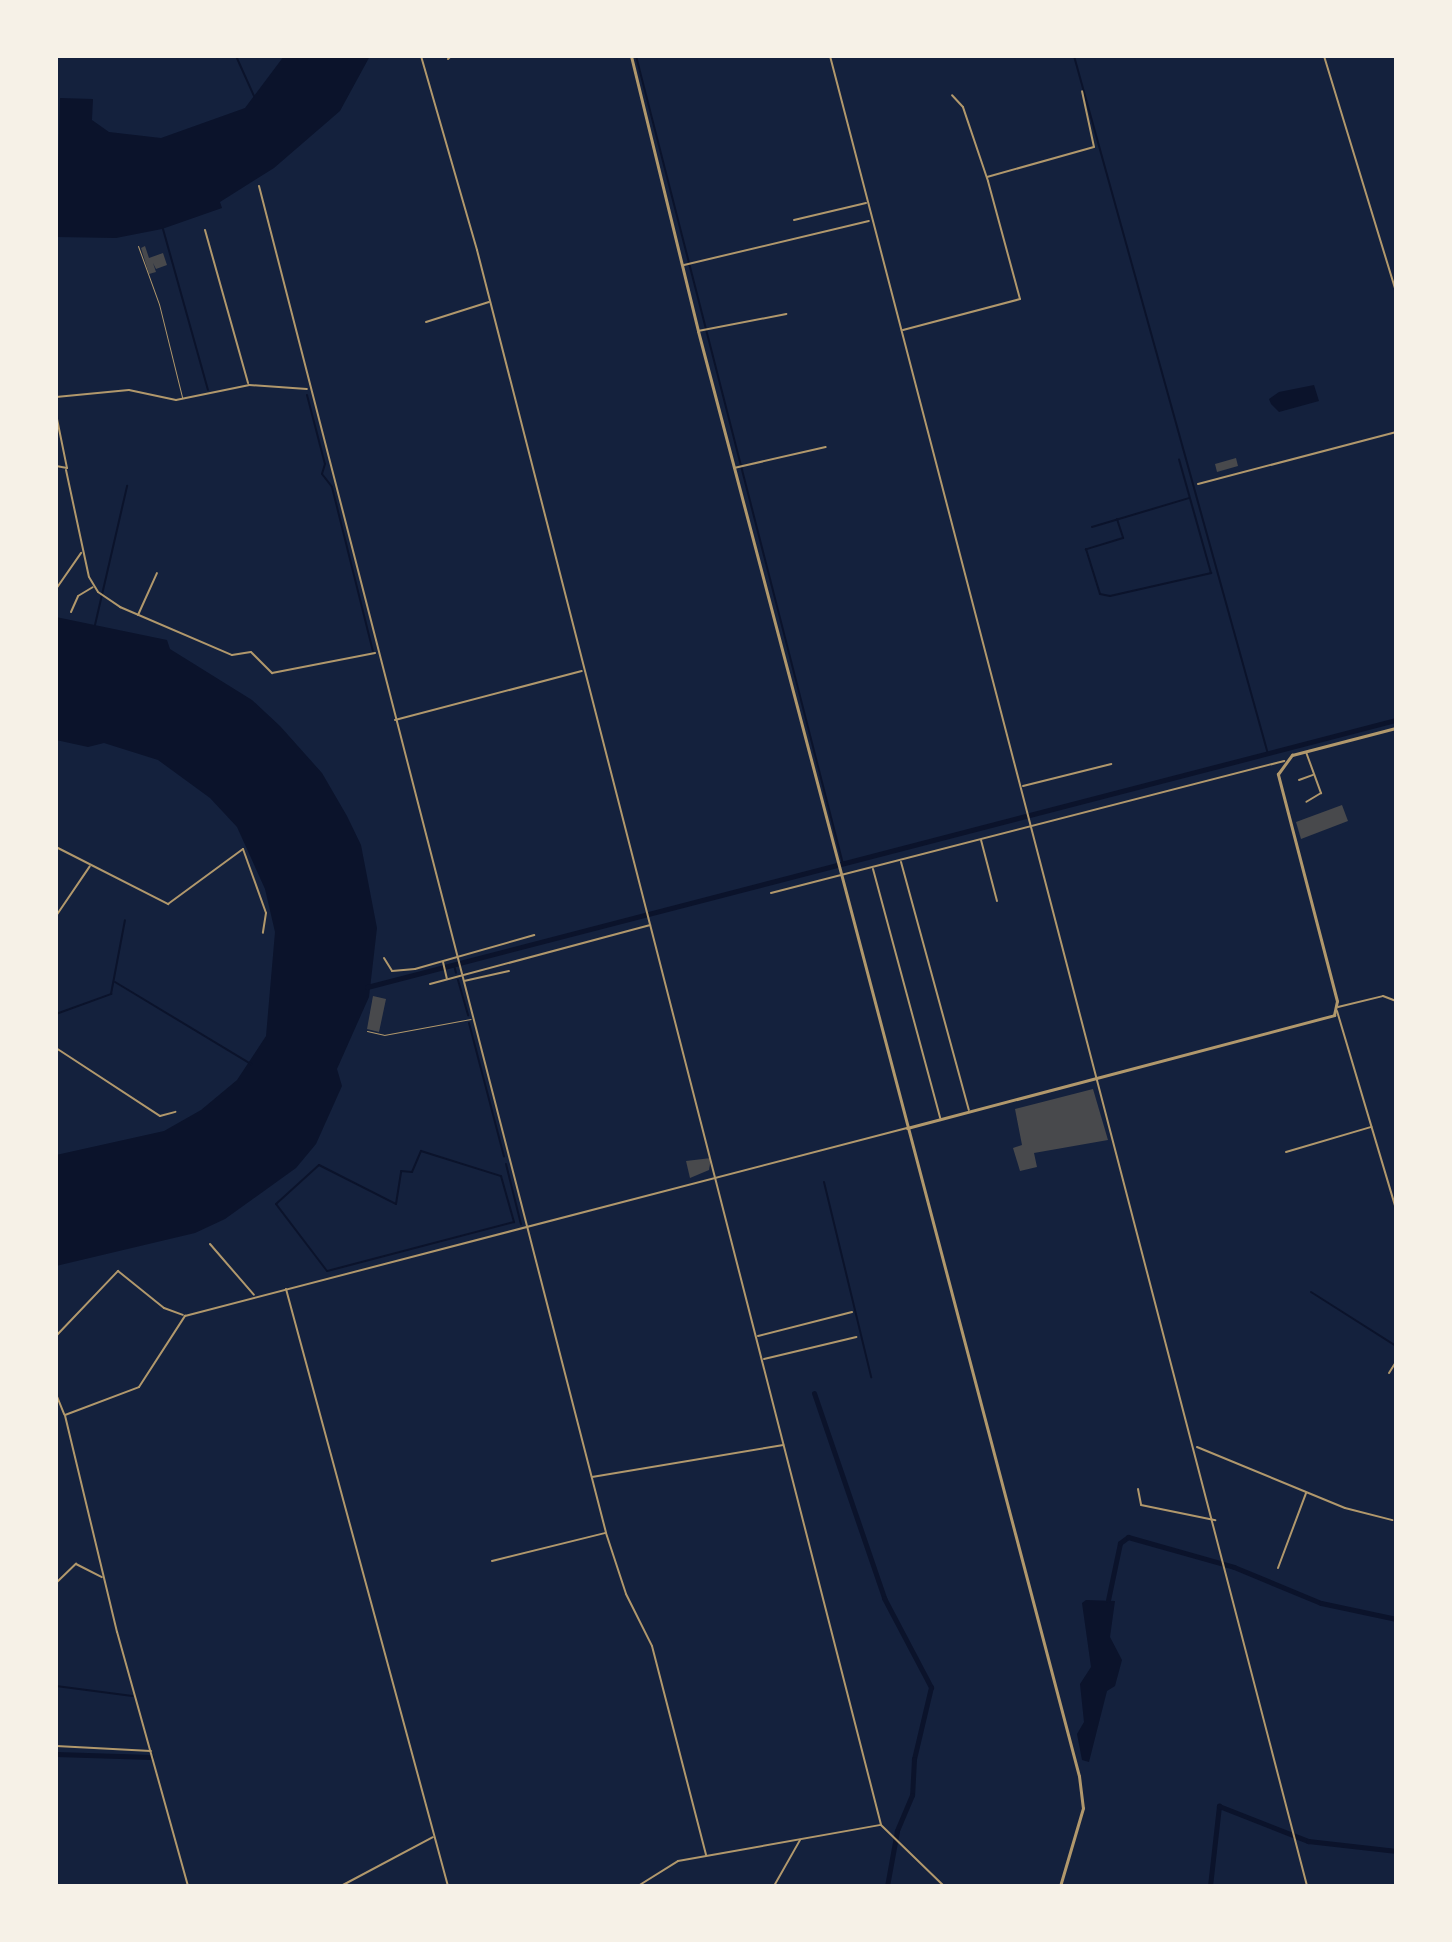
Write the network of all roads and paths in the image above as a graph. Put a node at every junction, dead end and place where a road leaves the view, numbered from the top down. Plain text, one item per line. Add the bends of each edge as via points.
1 (421, 56) edge
2 (631, 56) edge
3 (830, 56) edge
4 (1324, 56) edge
5 (1082, 91) dead end
6 (952, 95) dead end
7 (986, 178) junction
8 (259, 186) dead end
9 (867, 203) junction
10 (794, 220) dead end
11 (871, 221) junction
12 (205, 230) dead end
13 (138, 246) dead end
14 (683, 265) junction
15 (1396, 292) edge
16 (489, 302) junction
17 (786, 314) dead end
18 (426, 322) dead end
19 (698, 331) junction
20 (902, 331) junction
21 (249, 385) junction
22 (309, 389) junction
23 (56, 397) edge
24 (182, 399) junction
25 (56, 414) edge
26 (1396, 432) edge
27 (826, 447) dead end
28 (56, 466) edge
29 (738, 468) junction
30 (66, 470) junction
31 (1198, 484) dead end
32 (81, 552) junction
33 (157, 573) dead end
34 (94, 586) junction
35 (56, 589) edge
36 (71, 612) dead end
37 (138, 616) junction
38 (376, 653) junction
39 (583, 670) junction
40 (395, 720) junction
41 (1395, 729) edge
42 (1305, 751) junction
43 (1284, 761) junction
44 (1111, 764) dead end
45 (1314, 775) junction
46 (1299, 780) dead end
47 (1022, 786) junction
48 (1306, 802) dead end
49 (1032, 826) junction
50 (980, 839) junction
51 (56, 847) edge
52 (901, 860) junction
53 (91, 865) junction
54 (872, 868) junction
55 (840, 877) junction
56 (771, 893) dead end
57 (997, 901) dead end
58 (56, 916) edge
59 (651, 924) junction
60 (263, 933) dead end
61 (534, 935) dead end
62 (457, 957) junction
63 (384, 958) dead end
64 (443, 962) junction
65 (509, 971) dead end
66 (462, 975) junction
67 (448, 979) junction
68 (463, 981) junction
69 (430, 984) dead end
70 (1396, 1001) edge
71 (1337, 1009) junction
72 (473, 1019) junction
73 (367, 1031) dead end
74 (56, 1048) edge
75 (1098, 1079) junction
76 (175, 1112) dead end
77 (969, 1112) junction
78 (941, 1119) junction
79 (1372, 1127) junction
80 (907, 1128) junction
81 (1286, 1152) dead end
82 (718, 1178) junction
83 (1396, 1209) edge
84 (526, 1227) junction
85 (210, 1244) dead end
86 (285, 1288) junction
87 (255, 1296) junction
88 (852, 1312) dead end
89 (185, 1316) junction
90 (56, 1336) edge
91 (757, 1336) junction
92 (856, 1337) dead end
93 (763, 1359) junction
94 (1396, 1362) edge
95 (1389, 1373) dead end
96 (56, 1394) edge
97 (65, 1415) junction
98 (784, 1445) junction
99 (1196, 1447) junction
100 (592, 1477) junction
101 (1138, 1489) dead end
102 (1307, 1491) junction
103 (1215, 1520) junction
104 (1392, 1520) dead end
105 (606, 1533) junction
106 (492, 1561) dead end
107 (1278, 1568) dead end
108 (104, 1578) junction
109 (56, 1583) edge
110 (56, 1746) edge
111 (153, 1750) junction
112 (881, 1825) junction
113 (434, 1837) junction
114 (801, 1839) junction
115 (706, 1855) junction
116 (188, 1886) edge
117 (341, 1886) edge
118 (448, 1886) edge
119 (638, 1886) edge
120 (774, 1886) edge
121 (944, 1886) edge
122 (1060, 1886) edge
123 (1307, 1886) edge

1 - 16 street
2 - 14 street
3 - 9 street
4 - 15 street
5 - 7 street via 1094,147
6 - 7 street via 963,107
7 - 20 street via 1020,299
8 - 22 street
9 - 10 street
9 - 11 street
11 - 14 street
11 - 20 street
12 - 21 street
13 - 24 lane via 159,304
14 - 19 street
16 - 18 street
16 - 39 street
17 - 19 street
19 - 29 street
20 - 47 street
21 - 22 street
21 - 24 street
22 - 38 street
23 - 24 street via 129,390
25 - 30 street
26 - 31 street
27 - 29 street
28 - 30 street
29 - 55 street
30 - 32 street
32 - 34 street
32 - 35 street
33 - 37 street
34 - 36 street via 78,596
34 - 37 street
37 - 38 street via 232,655 251,652 277,673
38 - 40 street
39 - 40 street
39 - 59 street
40 - 62 street
41 - 42 street
42 - 43 street
42 - 45 street
43 - 49 street
43 - 71 street via 1278,783
44 - 47 street
45 - 46 street
45 - 48 street via 1321,796
47 - 49 street
49 - 50 street
49 - 75 street
50 - 52 street
50 - 57 street
51 - 53 street
52 - 54 street
52 - 77 street
53 - 58 street
53 - 60 street via 168,904 243,849 266,913
54 - 55 street
54 - 78 street
55 - 56 street
55 - 80 street
59 - 66 street
59 - 82 street
61 - 62 street
62 - 64 street
62 - 66 street
63 - 64 street via 393,972
64 - 67 street
65 - 68 street
66 - 67 street
66 - 68 street
67 - 69 street
68 - 72 street
70 - 71 street via 1386,996
71 - 75 street
71 - 79 street
72 - 73 lane via 384,1035
72 - 84 street
74 - 76 street via 160,1116
75 - 77 street
75 - 99 street
77 - 78 street
78 - 80 street
79 - 81 street
79 - 83 street
80 - 82 street
80 - 122 street via 1079,1776 1083,1808
82 - 84 street
82 - 91 street
84 - 86 street
84 - 100 street
85 - 87 street
86 - 87 street
86 - 113 street
87 - 89 street
88 - 91 street
89 - 90 street via 164,1308 118,1271
89 - 97 street via 139,1387
91 - 93 street
92 - 93 street
93 - 98 street
94 - 95 street
96 - 97 street
97 - 108 street
98 - 100 street
98 - 112 street
99 - 102 street
99 - 103 street
100 - 105 street
101 - 103 street via 1141,1505
102 - 104 street
102 - 107 street
103 - 123 street via 1222,1565
105 - 106 street
105 - 115 street via 626,1594 652,1646
108 - 109 street via 78,1563
108 - 111 street
110 - 111 street
111 - 116 street
112 - 114 street
112 - 121 street
113 - 117 street
113 - 118 street
114 - 115 street
114 - 120 street
115 - 119 street via 672,1863

